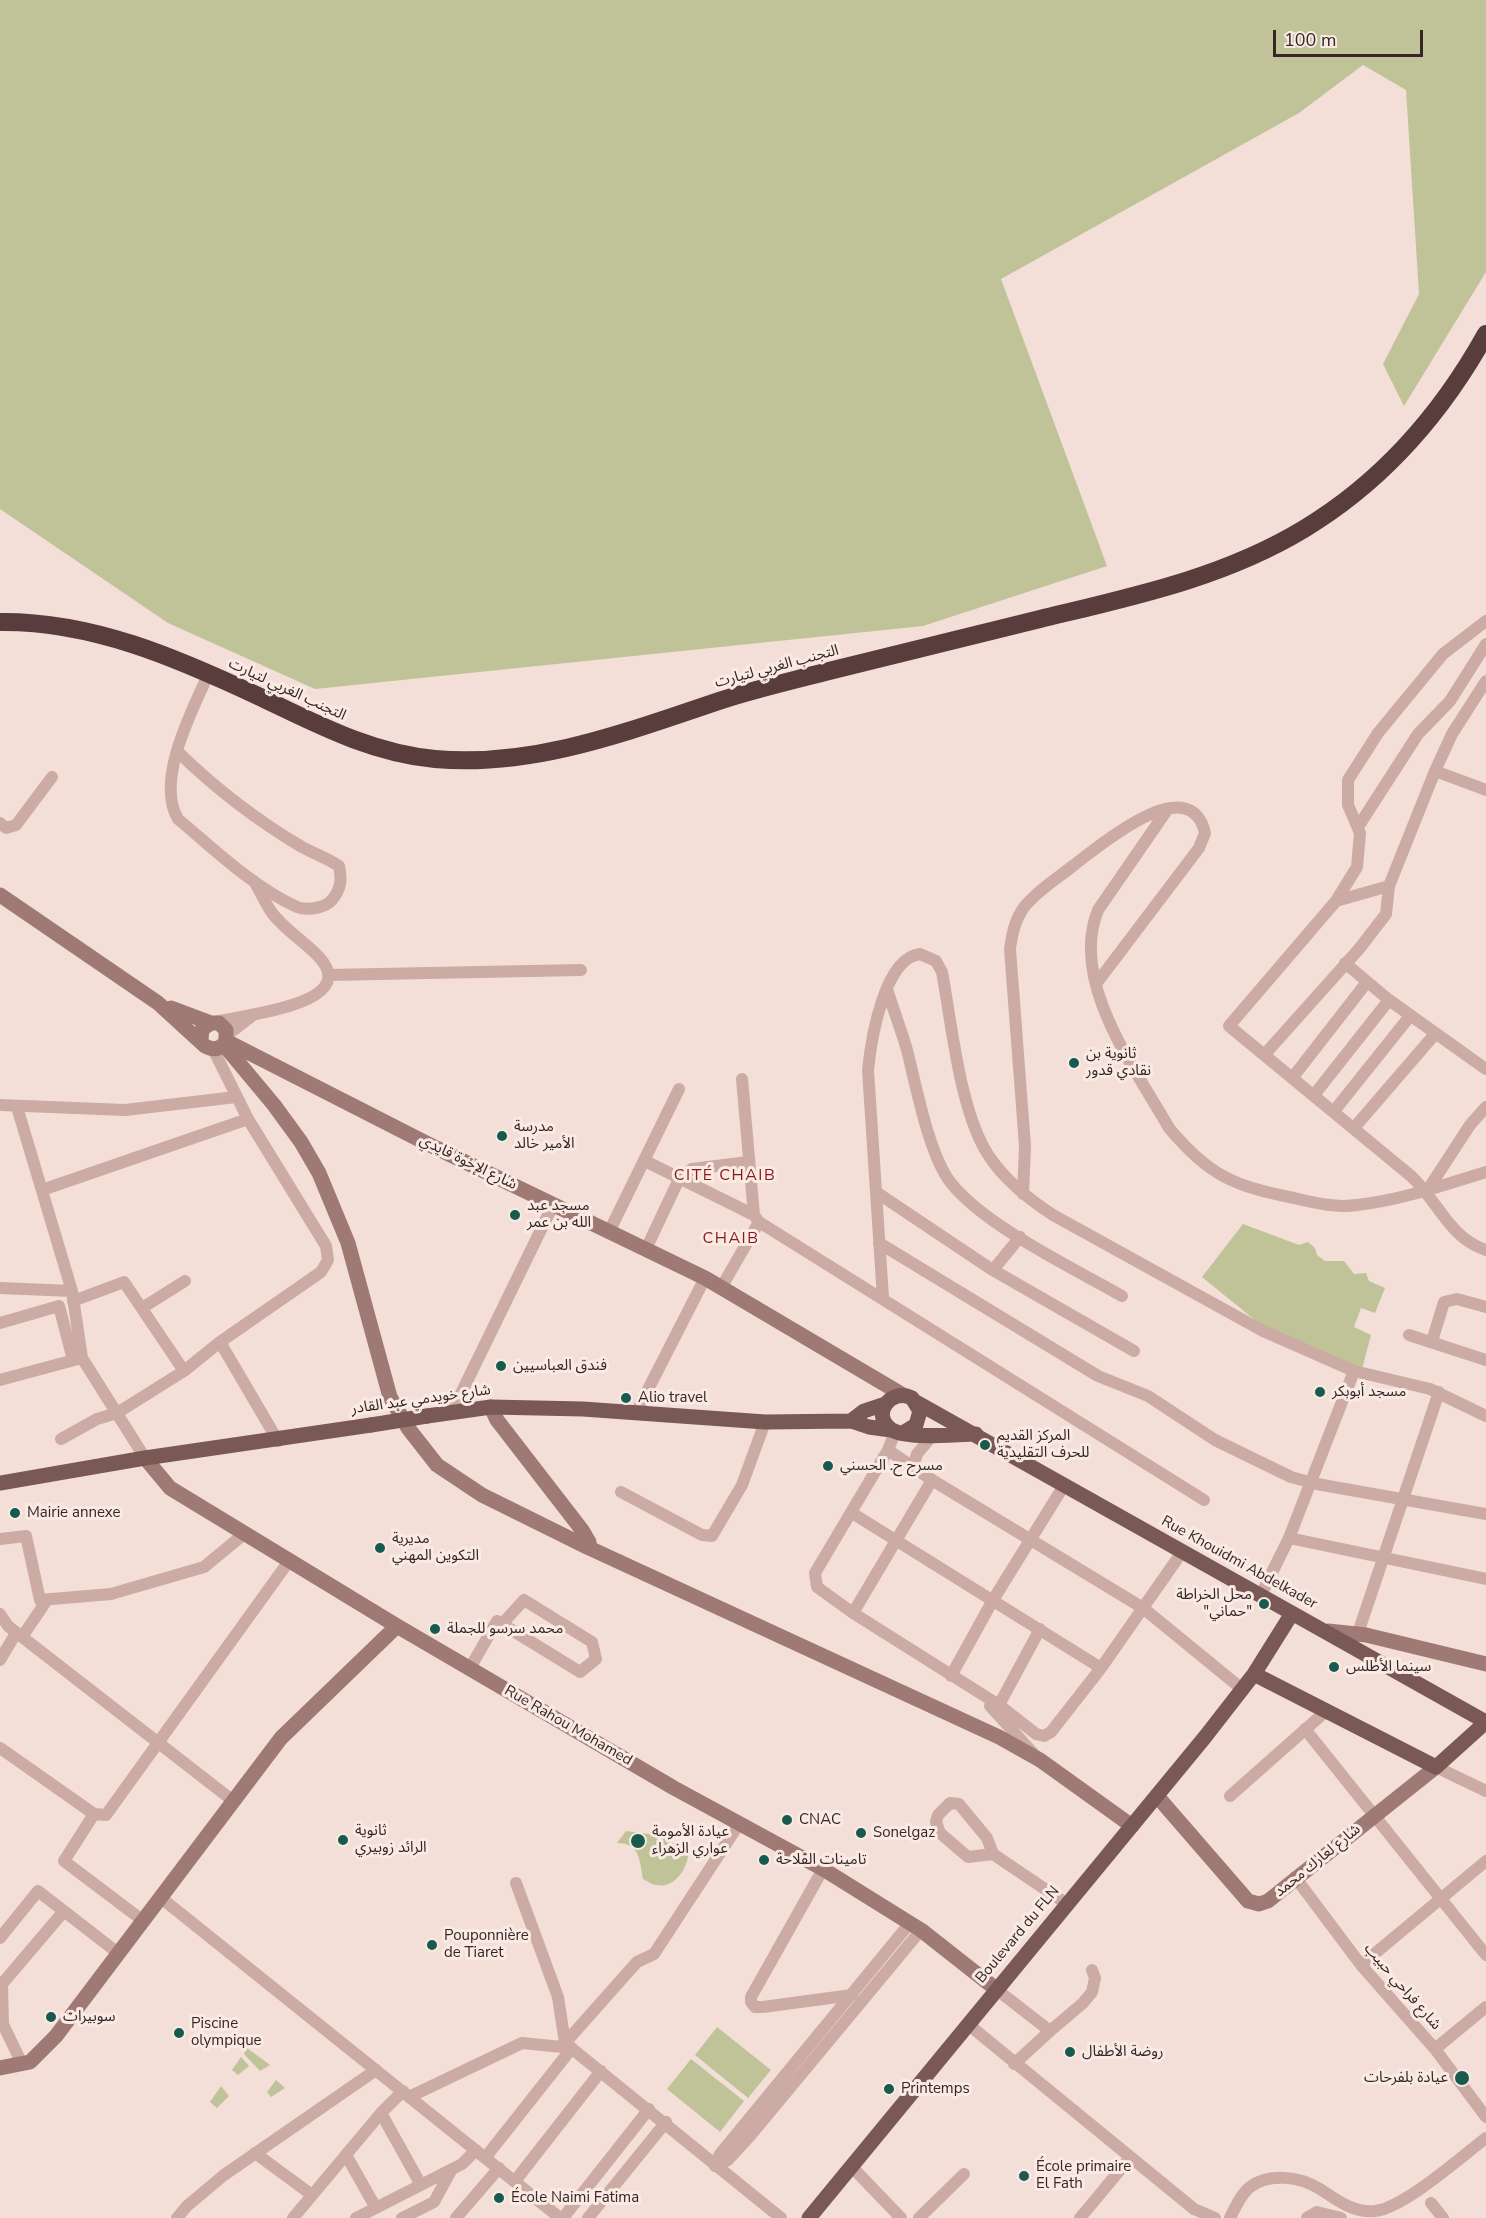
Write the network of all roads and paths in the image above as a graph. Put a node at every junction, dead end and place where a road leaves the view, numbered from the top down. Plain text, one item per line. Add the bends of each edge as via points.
1 (1486, 334) edge
2 (1486, 621) edge
3 (0, 622) edge
4 (1486, 644) edge
5 (209, 673) junction
6 (1486, 681) edge
7 (178, 752) junction
8 (1435, 771) junction
9 (52, 777) dead end
10 (1486, 790) edge
11 (1167, 810) junction
12 (0, 823) edge
13 (1358, 827) junction
14 (254, 880) junction
15 (1389, 886) junction
16 (0, 895) edge
17 (1336, 901) junction
18 (1345, 963) junction
19 (581, 970) dead end
20 (328, 975) junction
21 (1367, 982) junction
22 (1096, 984) junction
23 (886, 989) junction
24 (1389, 1000) junction
25 (158, 1003) junction
26 (256, 1013) junction
27 (1410, 1016) junction
28 (213, 1022) junction
29 (1435, 1034) junction
30 (218, 1042) junction
31 (1265, 1054) junction
32 (1486, 1069) edge
33 (1293, 1077) junction
34 (742, 1079) dead end
35 (679, 1089) dead end
36 (1314, 1095) junction
37 (236, 1096) junction
38 (0, 1106) edge
39 (17, 1107) junction
40 (1486, 1107) edge
41 (1334, 1111) junction
42 (248, 1119) junction
43 (1354, 1128) junction
44 (645, 1161) junction
45 (748, 1162) junction
46 (1486, 1172) edge
47 (680, 1177) junction
48 (42, 1190) junction
49 (1427, 1191) junction
50 (876, 1192) junction
51 (1023, 1194) junction
52 (553, 1205) junction
53 (756, 1218) junction
54 (609, 1232) junction
55 (1020, 1237) junction
56 (879, 1243) junction
57 (646, 1249) junction
58 (1486, 1250) edge
59 (993, 1270) junction
60 (705, 1278) junction
61 (185, 1281) dead end
62 (0, 1288) edge
63 (721, 1288) junction
64 (72, 1296) junction
65 (1122, 1296) dead end
66 (883, 1298) junction
67 (142, 1308) junction
68 (1486, 1308) edge
69 (0, 1323) edge
70 (1409, 1335) dead end
71 (1432, 1341) junction
72 (220, 1342) junction
73 (1134, 1351) dead end
74 (78, 1359) junction
75 (1486, 1360) edge
76 (184, 1371) junction
77 (1353, 1371) junction
78 (0, 1380) edge
79 (1439, 1392) junction
80 (898, 1400) junction
81 (491, 1407) junction
82 (452, 1412) junction
83 (117, 1413) junction
84 (636, 1413) junction
85 (1486, 1416) edge
86 (851, 1421) junction
87 (765, 1422) junction
88 (923, 1430) junction
89 (896, 1431) junction
90 (976, 1434) junction
91 (61, 1439) dead end
92 (278, 1440) junction
93 (888, 1450) junction
94 (146, 1458) junction
95 (913, 1467) junction
96 (932, 1480) junction
97 (1310, 1482) junction
98 (0, 1483) edge
99 (1064, 1487) junction
100 (621, 1492) dead end
101 (1402, 1499) junction
102 (1204, 1500) dead end
103 (852, 1513) junction
104 (1486, 1514) edge
105 (244, 1534) junction
106 (1289, 1538) junction
107 (0, 1539) edge
108 (895, 1540) junction
109 (1031, 1540) junction
110 (587, 1547) junction
111 (1182, 1552) junction
112 (1384, 1556) junction
113 (289, 1561) junction
114 (1486, 1579) edge
115 (1261, 1595) junction
116 (47, 1600) junction
117 (993, 1600) junction
118 (1143, 1608) junction
119 (853, 1613) junction
120 (0, 1614) edge
121 (1291, 1615) junction
122 (502, 1624) junction
123 (397, 1626) junction
124 (1040, 1629) junction
125 (1328, 1632) junction
126 (19, 1635) junction
127 (1357, 1636) junction
128 (0, 1660) edge
129 (1486, 1664) edge
130 (470, 1668) junction
131 (1101, 1668) junction
132 (1254, 1674) junction
133 (951, 1676) junction
134 (1242, 1689) junction
135 (984, 1696) junction
136 (999, 1705) junction
137 (1325, 1712) junction
138 (1486, 1722) edge
139 (1305, 1729) junction
140 (158, 1743) junction
141 (0, 1748) edge
142 (1040, 1760) junction
143 (1436, 1767) junction
144 (1486, 1791) edge
145 (1157, 1796) junction
146 (1230, 1796) dead end
147 (232, 1800) junction
148 (94, 1814) junction
149 (1376, 1815) junction
150 (739, 1824) junction
151 (1132, 1826) junction
152 (993, 1854) junction
153 (1486, 1861) edge
154 (823, 1869) junction
155 (1295, 1877) junction
156 (516, 1883) dead end
157 (160, 1897) junction
158 (1440, 1898) junction
159 (1067, 1905) junction
160 (64, 1911) junction
161 (142, 1920) junction
162 (915, 1927) junction
163 (0, 1938) edge
164 (118, 1953) junction
165 (1486, 1955) edge
166 (1362, 1965) junction
167 (1092, 1970) dead end
168 (996, 1989) junction
169 (852, 1995) junction
170 (1486, 2007) edge
171 (969, 2025) junction
172 (1050, 2031) junction
173 (569, 2046) junction
174 (1435, 2049) junction
175 (22, 2064) junction
176 (1014, 2064) junction
177 (0, 2068) edge
178 (376, 2070) junction
179 (601, 2071) junction
180 (406, 2094) junction
181 (649, 2109) junction
182 (381, 2113) junction
183 (1486, 2117) edge
184 (666, 2122) junction
185 (1486, 2138) edge
186 (255, 2153) junction
187 (480, 2154) junction
188 (345, 2155) junction
189 (1130, 2158) junction
190 (715, 2166) junction
191 (851, 2166) junction
192 (452, 2169) junction
193 (499, 2169) junction
194 (964, 2174) dead end
195 (515, 2181) junction
196 (420, 2185) junction
197 (312, 2195) junction
198 (1431, 2203) dead end
199 (376, 2208) junction
200 (177, 2218) edge
201 (293, 2218) edge
202 (356, 2218) edge
203 (402, 2218) edge
204 (456, 2218) edge
205 (562, 2218) edge
206 (588, 2218) edge
207 (781, 2218) edge
208 (809, 2218) edge
209 (901, 2218) edge
210 (919, 2218) edge
211 (1080, 2218) edge
212 (1215, 2218) edge
213 (1230, 2218) edge
214 (1307, 2218) edge
215 (1341, 2218) edge
216 (1443, 2218) edge

1 - 5 highway, التجنب الغربي لتيارت via 1421,430 1356,493 1310,526 1266,549 1163,590 726,699 563,749 497,760 432,759 374,746 310,724
2 - 13 street via 1443,654 1378,733 1348,780 1348,805
3 - 5 highway, التجنب الغربي لتيارت via 42,624 117,639
4 - 13 street via 1450,701 1418,734
5 - 7 street
6 - 8 street via 1452,734
7 - 14 street via 171,775 172,809 178,819
7 - 14 street via 246,809 305,849 339,866 342,878 338,892 328,904 313,909 299,908
8 - 10 street
8 - 15 street
9 - 12 street via 16,825 6,828
11 - 22 street via 1092,924 1089,945
11 - 22 street via 1184,808 1198,817 1205,833 1203,841
11 - 51 street via 1123,827 1033,898 1016,922 1010,949 1025,1146
13 - 17 street via 1357,867
14 - 20 street via 273,913 319,958
15 - 17 street
15 - 18 street via 1386,914
16 - 25 street, شارع الإخوة قايدي
17 - 31 street via 1229,1026
18 - 21 street
18 - 31 street
19 - 20 street
20 - 26 street via 323,992 316,996
21 - 24 street
21 - 33 street
22 - 49 street via 1110,1023 1170,1128 1190,1152 1225,1178 1246,1188 1327,1205 1356,1205
23 - 50 street via 872,1038 868,1070
23 - 51 street via 909,957 926,955 940,966 963,1084 979,1138 990,1158
23 - 55 street via 922,1112 951,1183 986,1215
24 - 27 street
24 - 36 street
25 - 28 street, شارع الإخوة قايدي
25 - 30 street, شارع الإخوة قايدي
26 - 28 street
26 - 30 street
27 - 29 street
27 - 41 street
28 - 30 street via 223,1026
28 - 30 street via 202,1029
29 - 32 street
29 - 43 street
30 - 37 street
30 - 52 street, شارع الإخوة قايدي
30 - 110 street via 301,1142 332,1197 390,1397 408,1428 437,1465 456,1478
31 - 33 street
33 - 36 street
34 - 45 street
35 - 44 street
36 - 41 street
37 - 39 street via 125,1110
37 - 42 street
38 - 39 street
39 - 48 street
40 - 49 street
41 - 43 street
42 - 48 street
42 - 72 street via 326,1246 328,1260 321,1272
43 - 49 street
44 - 47 street
44 - 54 street
45 - 47 street via 692,1169
45 - 53 street
46 - 49 street
47 - 53 street
47 - 57 street
48 - 64 street
49 - 58 street via 1456,1234
50 - 56 street
50 - 59 street
51 - 77 street via 1053,1215 1234,1316
52 - 54 street, شارع الإخوة قايدي
52 - 82 street
53 - 63 street
53 - 66 street
54 - 57 street, شارع الإخوة قايدي
55 - 59 street
55 - 65 street
56 - 66 street
56 - 97 street via 1098,1376 1148,1396 1215,1440 1291,1477
57 - 60 street, شارع الإخوة قايدي
59 - 73 street
60 - 63 street, شارع الإخوة قايدي
60 - 84 street
61 - 67 street
62 - 64 street
63 - 80 street, شارع الإخوة قايدي via 868,1371
64 - 67 street via 124,1282
64 - 74 street
66 - 102 street
67 - 76 street
68 - 71 street via 1450,1299 1444,1302
69 - 74 street via 59,1306
70 - 71 street
71 - 75 street
72 - 76 street
72 - 92 street
74 - 78 street
74 - 83 street
76 - 83 street
77 - 79 street
77 - 97 street
79 - 85 street
79 - 101 street
80 - 86 main road, شارع خويدمي عبد القادر via 864,1411
80 - 88 main road via 920,1411
80 - 89 main road via 884,1421
80 - 90 main road
81 - 82 main road, شارع خويدمي عبد القادر
81 - 84 main road, شارع خويدمي عبد القادر
81 - 110 street via 582,1530 589,1542
82 - 92 main road, شارع خويدمي عبد القادر, bridge
83 - 91 street
83 - 94 street
84 - 87 main road, شارع خويدمي عبد القادر
86 - 87 main road, شارع خويدمي عبد القادر
86 - 89 main road, شارع خويدمي عبد القادر
87 - 100 street via 742,1485 712,1536 702,1535
88 - 89 main road, شارع خويدمي عبد القادر
88 - 90 main road, شارع خويدمي عبد القادر
88 - 95 street
89 - 93 street
90 - 99 main road, Rue Khouidmi Abdelkader
92 - 94 main road, شارع خويدمي عبد القادر
93 - 95 street
93 - 103 street
94 - 98 main road, شارع خويدمي عبد القادر
94 - 105 street, Rue Rahou Mohamed via 170,1488
95 - 96 street
96 - 108 street
96 - 109 street
97 - 101 street
97 - 106 street
99 - 109 street
99 - 111 main road, Rue Khouidmi Abdelkader
101 - 104 street
101 - 112 street
103 - 108 street
103 - 119 street via 814,1580 817,1587
105 - 113 street, Rue Rahou Mohamed
105 - 116 street via 204,1567 111,1594
106 - 112 street
106 - 115 street
107 - 116 street via 26,1536 40,1600
108 - 117 street
108 - 119 street
109 - 117 street
109 - 118 street
110 - 142 street via 999,1737
111 - 115 main road, Rue Khouidmi Abdelkader
111 - 118 street
112 - 114 street
112 - 127 street
113 - 123 street, Rue Rahou Mohamed
113 - 140 street
115 - 121 main road, Rue Khouidmi Abdelkader
116 - 126 street
117 - 124 street
117 - 133 street
118 - 131 street
118 - 134 street
119 - 133 street
120 - 126 street
121 - 125 main road, Rue Khouidmi Abdelkader
121 - 132 main road, Boulevard du FLN
122 - 122 street via 580,1672 596,1659 592,1642 524,1600
122 - 130 street via 497,1621
123 - 130 street, Rue Rahou Mohamed
123 - 147 street via 281,1738
124 - 131 street
124 - 136 street
125 - 127 street
125 - 138 main road, Rue Khouidmi Abdelkader
126 - 128 street
126 - 140 street
127 - 129 street
130 - 150 street, Rue Rahou Mohamed
131 - 136 street via 1044,1736
132 - 134 main road, Boulevard du FLN
132 - 137 main road
133 - 135 street
134 - 145 main road, Boulevard du FLN
135 - 136 street
135 - 142 street
137 - 139 street
137 - 143 main road
138 - 143 main road
139 - 146 street
139 - 149 street
140 - 147 street
140 - 148 street via 106,1815
141 - 148 street
142 - 151 street
143 - 144 street
143 - 149 street, شارع لعارك محمد
145 - 151 main road, Boulevard du FLN
145 - 155 street, شارع لعارك محمد via 1248,1901 1268,1901
147 - 157 street
148 - 161 street via 64,1861
149 - 155 street, شارع لعارك محمد
149 - 158 street
150 - 154 street, Rue Rahou Mohamed
150 - 173 street via 654,1954 637,1962
151 - 159 main road, Boulevard du FLN
152 - 152 street via 987,1838 959,1804 950,1803 938,1815 940,1833 968,1857
152 - 159 street
153 - 158 street
154 - 162 street, Rue Rahou Mohamed
154 - 169 street via 751,2002 755,2007 763,2007
155 - 166 street, شارع فراحي حبيب
156 - 173 street via 558,1997
157 - 161 street
157 - 178 street
158 - 165 street
158 - 166 street
159 - 168 main road, Boulevard du FLN
160 - 163 street via 38,1891
160 - 164 street
160 - 175 street via 2,1984 3,2024
161 - 164 street
162 - 168 street, Rue Rahou Mohamed
162 - 169 street
162 - 190 street via 750,2136 728,2160
164 - 175 street via 60,2031
166 - 174 street, شارع فراحي حبيب
167 - 172 street via 1092,1992
168 - 171 main road, Boulevard du FLN
168 - 172 street
169 - 190 street via 720,2154
170 - 174 street
171 - 176 street
171 - 191 main road, Boulevard du FLN
172 - 176 street
173 - 179 street
173 - 180 street via 522,2043
173 - 187 street
174 - 183 street, شارع فراحي حبيب
175 - 177 street
176 - 189 street
178 - 180 street
178 - 186 street
179 - 181 street
179 - 195 street
180 - 182 street
180 - 187 street
181 - 184 street
181 - 205 street
182 - 188 street
182 - 196 street
184 - 190 street
184 - 206 street
185 - 213 street via 1388,2208 1373,2211 1347,2206 1319,2188 1281,2178 1250,2187
186 - 197 street
186 - 200 street via 187,2205
187 - 192 street
187 - 193 street
188 - 197 street
188 - 199 street
189 - 211 street
189 - 212 street via 1194,2209
190 - 207 street
191 - 208 main road, Boulevard du FLN
191 - 209 street
192 - 196 street
192 - 203 street via 434,2202
193 - 195 street
193 - 204 street
194 - 210 street
195 - 205 street
196 - 199 street
197 - 201 street
198 - 216 street
199 - 202 street
214 - 215 street via 1317,2212

